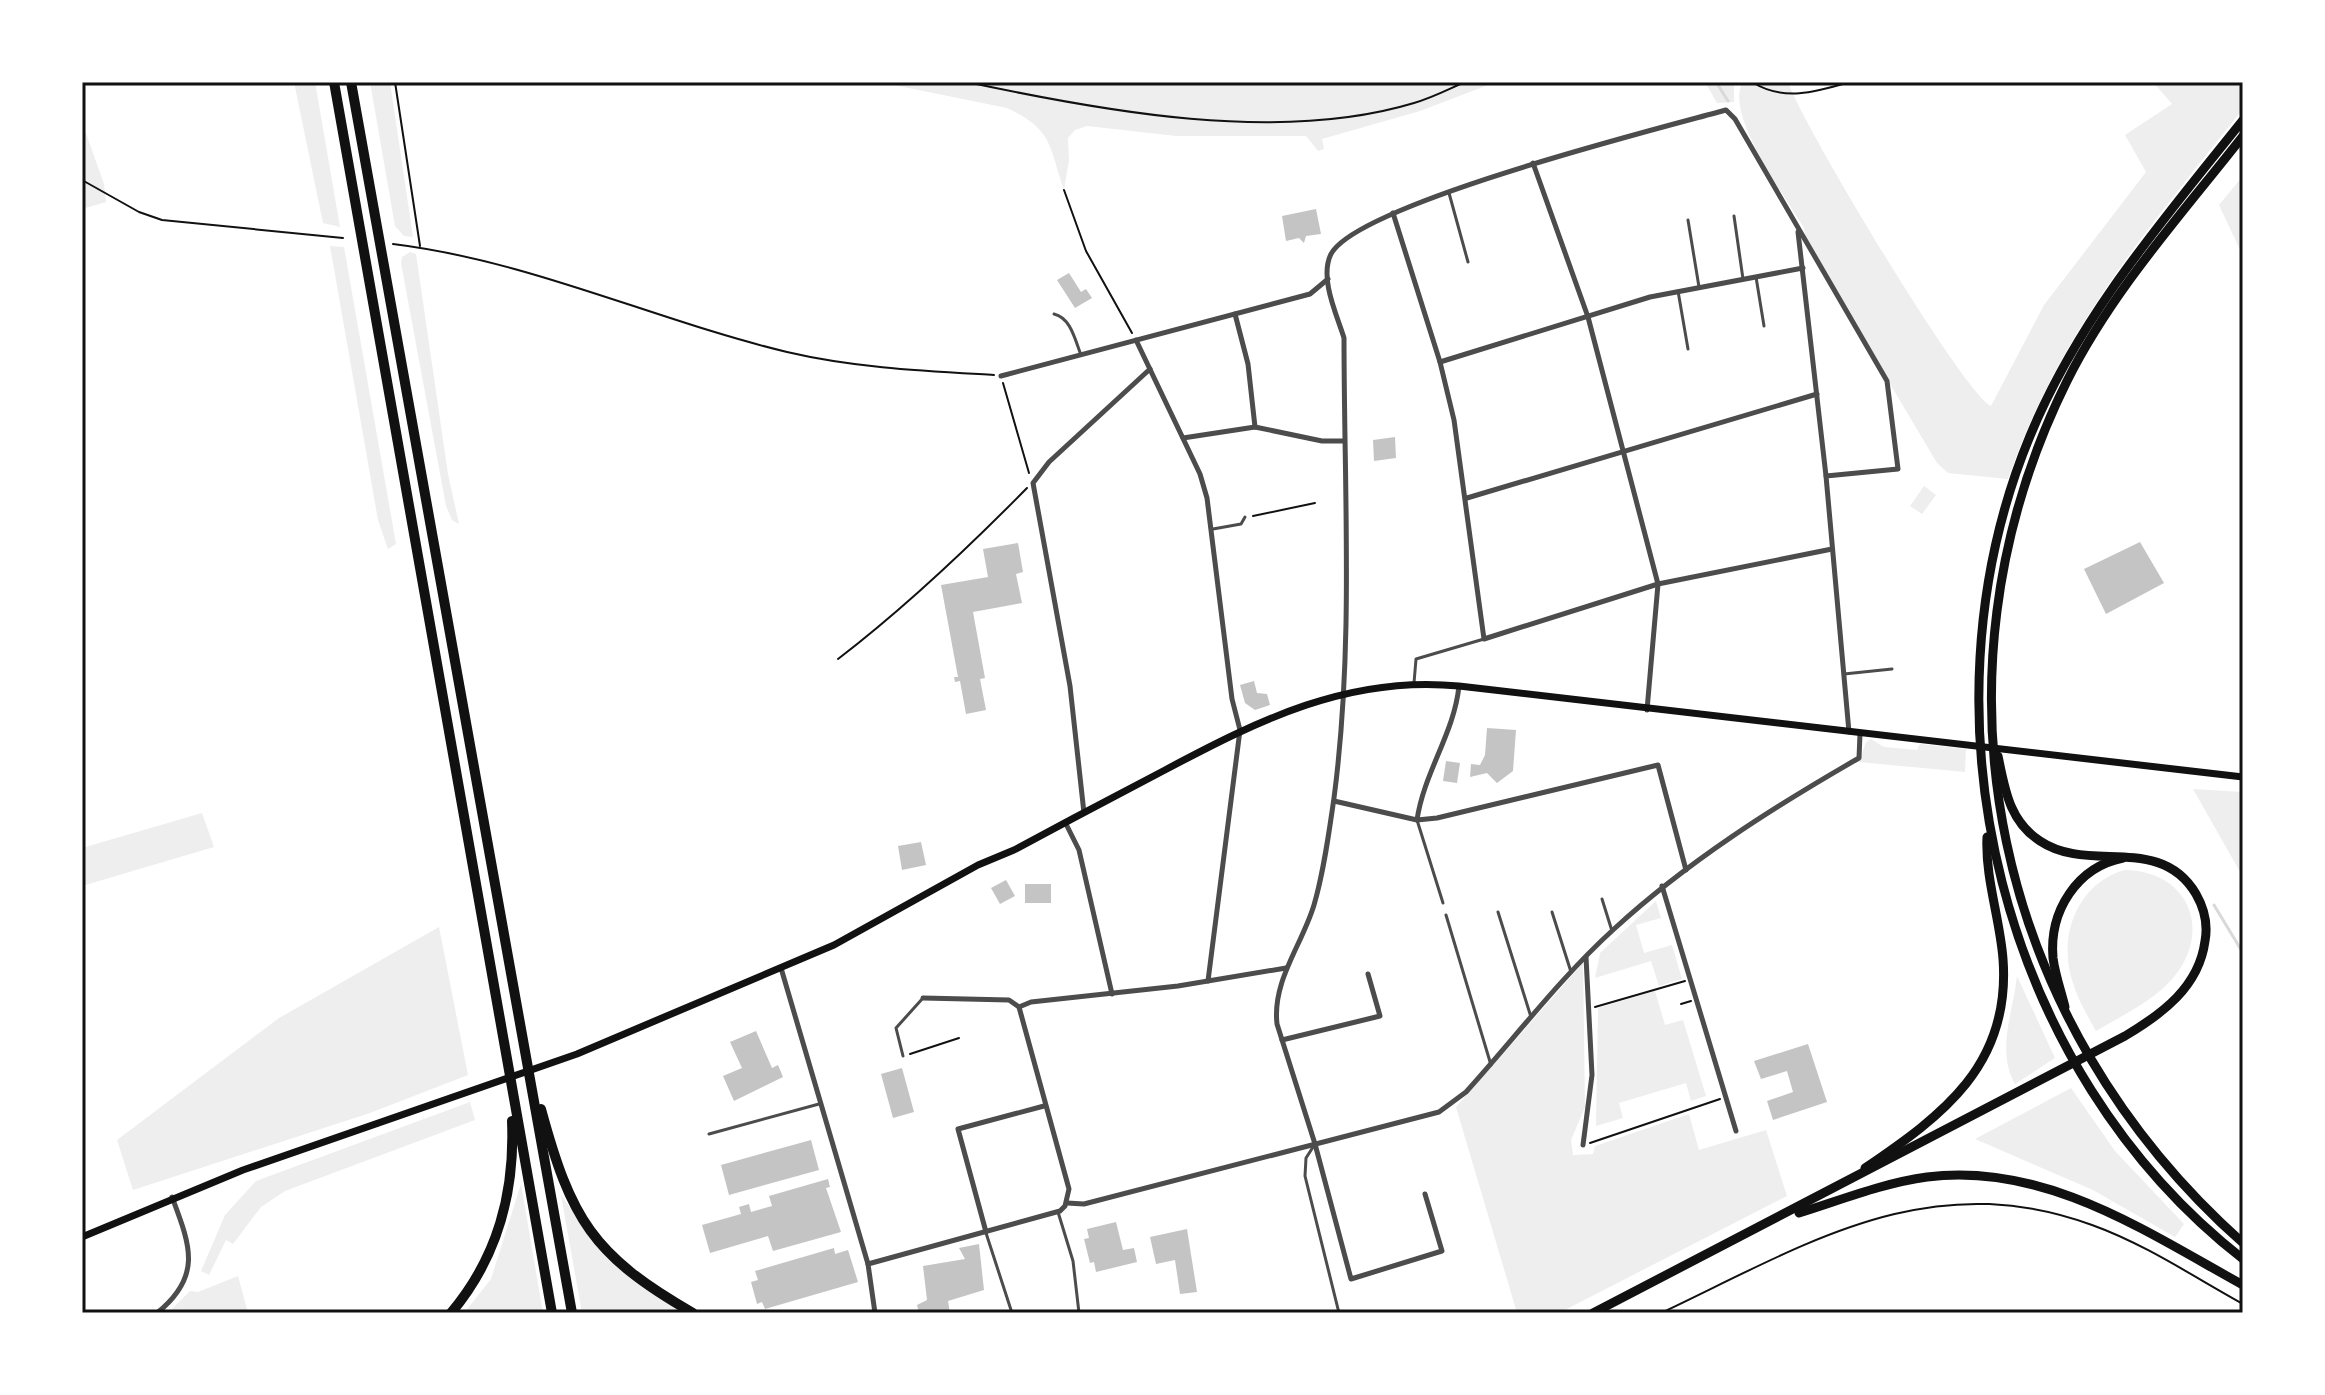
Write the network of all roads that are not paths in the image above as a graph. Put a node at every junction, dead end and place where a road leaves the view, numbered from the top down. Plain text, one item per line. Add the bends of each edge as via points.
1 (334, 82) edge
2 (351, 82) edge
3 (2243, 120) edge
4 (2243, 136) edge
5 (1533, 163) junction
6 (1449, 193) junction
7 (1393, 213) junction
8 (1734, 216) dead end
9 (1688, 220) dead end
10 (1797, 228) junction
11 (1468, 262) dead end
12 (1803, 268) junction
13 (1756, 277) junction
14 (1328, 279) junction
15 (1744, 280) junction
16 (1700, 288) junction
17 (1678, 291) junction
18 (1054, 314) dead end
19 (1235, 314) junction
20 (1588, 317) junction
21 (1764, 326) dead end
22 (1136, 340) junction
23 (1688, 349) dead end
24 (1081, 356) junction
25 (1440, 362) junction
26 (1150, 369) junction
27 (1001, 376) road end
28 (1817, 394) junction
29 (1255, 427) junction
30 (1182, 438) junction
31 (1344, 441) junction
32 (1626, 453) junction
33 (1826, 476) junction
34 (1467, 498) junction
35 (1245, 517) road end
36 (1211, 529) junction
37 (1832, 549) junction
38 (1658, 584) junction
39 (1484, 639) junction
40 (1892, 669) dead end
41 (1843, 674) junction
42 (1414, 683) junction
43 (1459, 686) junction
44 (1343, 692) junction
45 (1647, 710) junction
46 (1240, 730) junction
47 (1849, 733) junction
48 (1860, 734) junction
49 (1998, 769) junction
50 (2243, 777) edge
51 (1334, 801) junction
52 (1084, 813) junction
53 (1988, 818) junction
54 (1417, 820) junction
55 (1065, 822) junction
56 (2139, 857) junction
57 (1686, 870) junction
58 (1662, 886) junction
59 (1602, 899) dead end
60 (1443, 903) dead end
61 (1498, 912) dead end
62 (1552, 912) dead end
63 (1446, 915) dead end
64 (1612, 931) junction
65 (1586, 956) junction
66 (781, 968) junction
67 (1286, 968) junction
68 (1571, 972) junction
69 (1368, 974) dead end
70 (1208, 981) junction
71 (1112, 994) junction
72 (923, 998) joint
73 (1019, 1007) junction
74 (1531, 1017) junction
75 (2070, 1026) junction
76 (1282, 1040) junction
77 (903, 1056) road end
78 (526, 1058) junction
79 (1491, 1065) junction
80 (512, 1087) junction
81 (823, 1103) junction
82 (1044, 1106) junction
83 (1736, 1131) dead end
84 (709, 1134) dead end
85 (1315, 1144) junction
86 (1583, 1145) road end
87 (1425, 1194) dead end
88 (1823, 1195) junction
89 (172, 1197) junction
90 (1067, 1203) junction
91 (1058, 1212) junction
92 (1777, 1220) junction
93 (986, 1232) junction
94 (82, 1237) edge
95 (2243, 1243) edge
96 (2243, 1259) edge
97 (868, 1264) junction
98 (2243, 1285) edge
99 (157, 1313) edge
100 (451, 1313) edge
101 (552, 1313) edge
102 (572, 1313) edge
103 (693, 1313) edge
104 (875, 1313) edge
105 (1012, 1313) edge
106 (1079, 1313) edge
107 (1339, 1313) edge
108 (1593, 1313) edge

1 - 80 highway
2 - 78 highway
3 - 53 highway via 2107,295 2072,350 2029,438 1989,581 1980,657
4 - 49 highway via 2115,301 2075,366 2043,434 2002,578 1993,656 1992,729
5 - 6 street
5 - 10 street via 1726,110
5 - 20 street
6 - 7 street
6 - 11 lane
7 - 14 street via 1346,240 1331,255
7 - 25 street
8 - 15 lane
9 - 16 lane
10 - 12 street
10 - 33 street via 1887,381 1898,469
12 - 13 street
12 - 28 street
13 - 15 street
13 - 21 lane
14 - 19 street via 1310,294
14 - 31 street via 1344,338
15 - 16 street
16 - 17 street
17 - 20 street
17 - 23 lane
18 - 24 lane via 1068,323
19 - 22 street
19 - 29 street via 1248,364
20 - 25 street
20 - 32 street
22 - 24 street
22 - 26 street
24 - 27 street
25 - 34 street
26 - 30 street
26 - 52 street via 1033,483 1070,686
28 - 32 street
28 - 33 street
29 - 30 street
29 - 31 street
30 - 36 street via 1200,474
31 - 44 street
32 - 34 street
32 - 38 street
33 - 37 street
34 - 39 street
35 - 36 lane via 1241,524
36 - 46 street
37 - 38 street
37 - 41 street
38 - 39 street
38 - 45 street
39 - 42 lane via 1416,659
40 - 41 lane
41 - 47 street
42 - 43 main road
42 - 44 main road
43 - 45 main road
43 - 54 street via 1455,715 1421,791
44 - 46 main road
44 - 51 street
45 - 47 main road
46 - 52 main road
46 - 70 street
47 - 48 main road
48 - 50 main road
48 - 57 street via 1859,758
49 - 56 highway via 2013,811 2045,844 2068,853
49 - 75 highway via 2008,858 2024,915
51 - 54 street
51 - 67 street via 1314,905
52 - 55 main road
53 - 88 highway via 1987,850 2004,977 2000,1011 1982,1060 1958,1097 1937,1117
53 - 96 highway via 2015,927 2064,1041 2093,1092 2166,1186
54 - 57 street via 1481,810 1658,765
54 - 60 lane
55 - 66 main road
55 - 71 street via 1079,850
56 - 75 highway via 2120,858 2085,875 2059,913 2053,961
56 - 88 highway via 2181,876 2204,916 2199,964 2174,1001 2125,1036
57 - 58 street
58 - 64 street
58 - 83 street
59 - 64 lane
61 - 74 lane
62 - 68 lane
63 - 79 lane
64 - 65 street
65 - 68 street
65 - 86 street via 1591,1099
66 - 81 street
66 - 89 main road via 577,1054
67 - 70 street
67 - 76 street via 1275,1007
68 - 74 street
69 - 76 street via 1380,1016
70 - 71 street
71 - 73 street
72 - 73 street via 1009,1000
72 - 77 lane via 896,1028
73 - 82 street
74 - 79 street
75 - 95 highway via 2102,1083 2166,1167
76 - 85 street
78 - 102 highway
78 - 103 highway via 558,1169 578,1215 621,1265
79 - 85 street via 1439,1112
80 - 100 highway via 506,1209 489,1258
80 - 101 highway
81 - 84 lane
81 - 97 street
82 - 90 street via 1069,1189
82 - 93 street via 958,1129
85 - 87 street via 1351,1279 1442,1251
85 - 90 street via 1084,1204
85 - 107 lane via 1306,1158 1305,1176
88 - 92 highway
89 - 94 main road
89 - 99 street via 190,1263 186,1282
90 - 91 street
91 - 93 street
91 - 106 lane via 1073,1261
92 - 98 highway via 1908,1180 1949,1175 2006,1178 2079,1199
92 - 108 highway
93 - 97 street
93 - 105 lane
97 - 104 street

